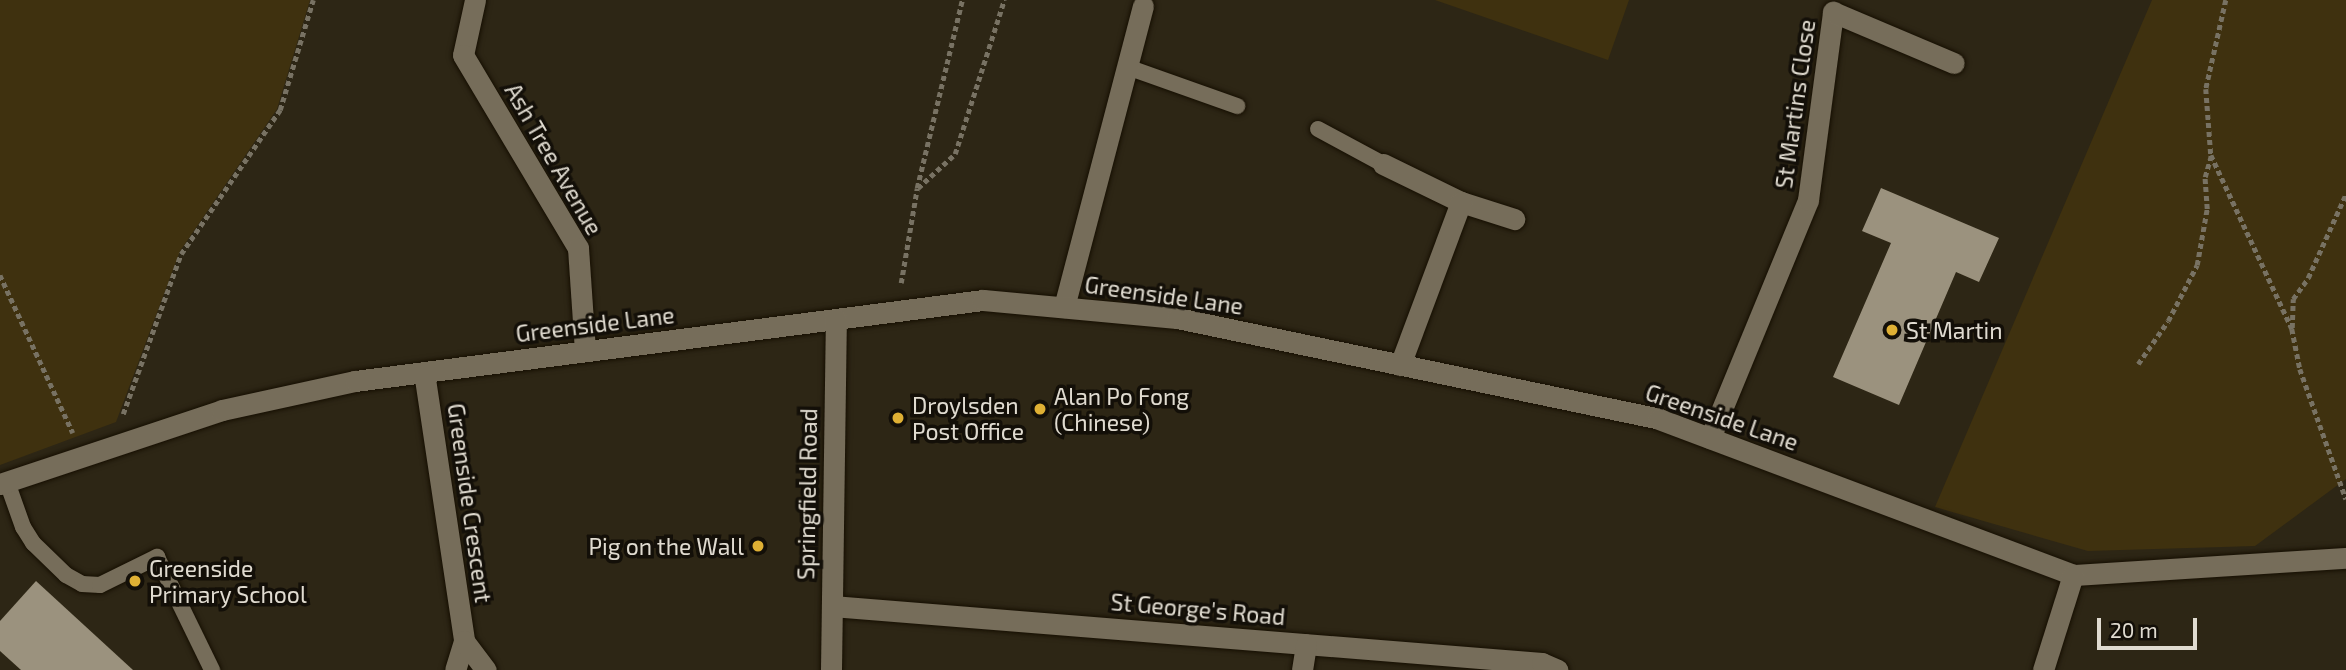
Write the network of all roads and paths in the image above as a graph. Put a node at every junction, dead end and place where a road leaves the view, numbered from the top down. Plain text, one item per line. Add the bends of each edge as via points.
1 (313, 0) edge
2 (475, 0) edge
3 (962, 0) edge
4 (1004, 0) edge
5 (2226, 0) edge
6 (1143, 6) dead end
7 (1954, 64) dead end
8 (1127, 67) junction
9 (1237, 106) dead end
10 (1318, 129) dead end
11 (2211, 155) junction
12 (1383, 163) joint
13 (917, 188) junction
14 (2346, 194) edge
15 (1461, 202) junction
16 (1514, 219) dead end
17 (0, 275) edge
18 (1064, 307) junction
19 (896, 311) junction
20 (836, 319) junction
21 (2292, 329) junction
22 (585, 351) junction
23 (2138, 364) dead end
24 (1400, 365) junction
25 (424, 372) junction
26 (1710, 438) junction
27 (111, 447) junction
28 (84, 456) junction
29 (3, 483) edge
30 (2346, 499) edge
31 (2346, 558) edge
32 (2073, 575) junction
33 (832, 607) junction
34 (464, 641) junction
35 (1306, 644) junction
36 (212, 670) edge
37 (455, 670) edge
38 (486, 670) edge
39 (831, 670) edge
40 (1302, 670) edge
41 (1558, 670) edge
42 (2043, 670) edge

1 - 27 path via 280,110 181,254
2 - 22 street, Ash Tree Avenue via 463,55 578,248
3 - 13 path
4 - 13 path via 955,154
5 - 11 path via 2206,89
6 - 8 street
7 - 26 street, St Martins Close via 1833,12 1808,200
8 - 9 lane
8 - 18 street
10 - 12 lane
11 - 21 path
11 - 23 path via 2197,265 2168,321
12 - 15 street
13 - 19 path
14 - 21 path via 2308,278 2292,299
15 - 16 street
15 - 24 street
17 - 28 path
18 - 19 street, Greenside Lane via 983,300
18 - 24 street, Greenside Lane via 1177,318
19 - 20 street, Greenside Lane
20 - 22 street, Greenside Lane
20 - 33 street, Springfield Road
21 - 30 path via 2300,369
22 - 25 street, Greenside Lane
24 - 26 street, Greenside Lane via 1659,419
25 - 27 street, Greenside Lane via 222,410
25 - 34 street, Greenside Crescent
26 - 32 street, Greenside Lane
27 - 28 street, Greenside Lane
28 - 29 street, Greenside Lane
29 - 36 lane via 33,543 82,584 100,585 157,557
31 - 32 street, Greenside Lane
32 - 42 street
33 - 35 street, St George's Road
33 - 39 street, Springfield Road
34 - 37 street
34 - 38 street
35 - 40 street
35 - 41 street, St George's Road via 1542,663

